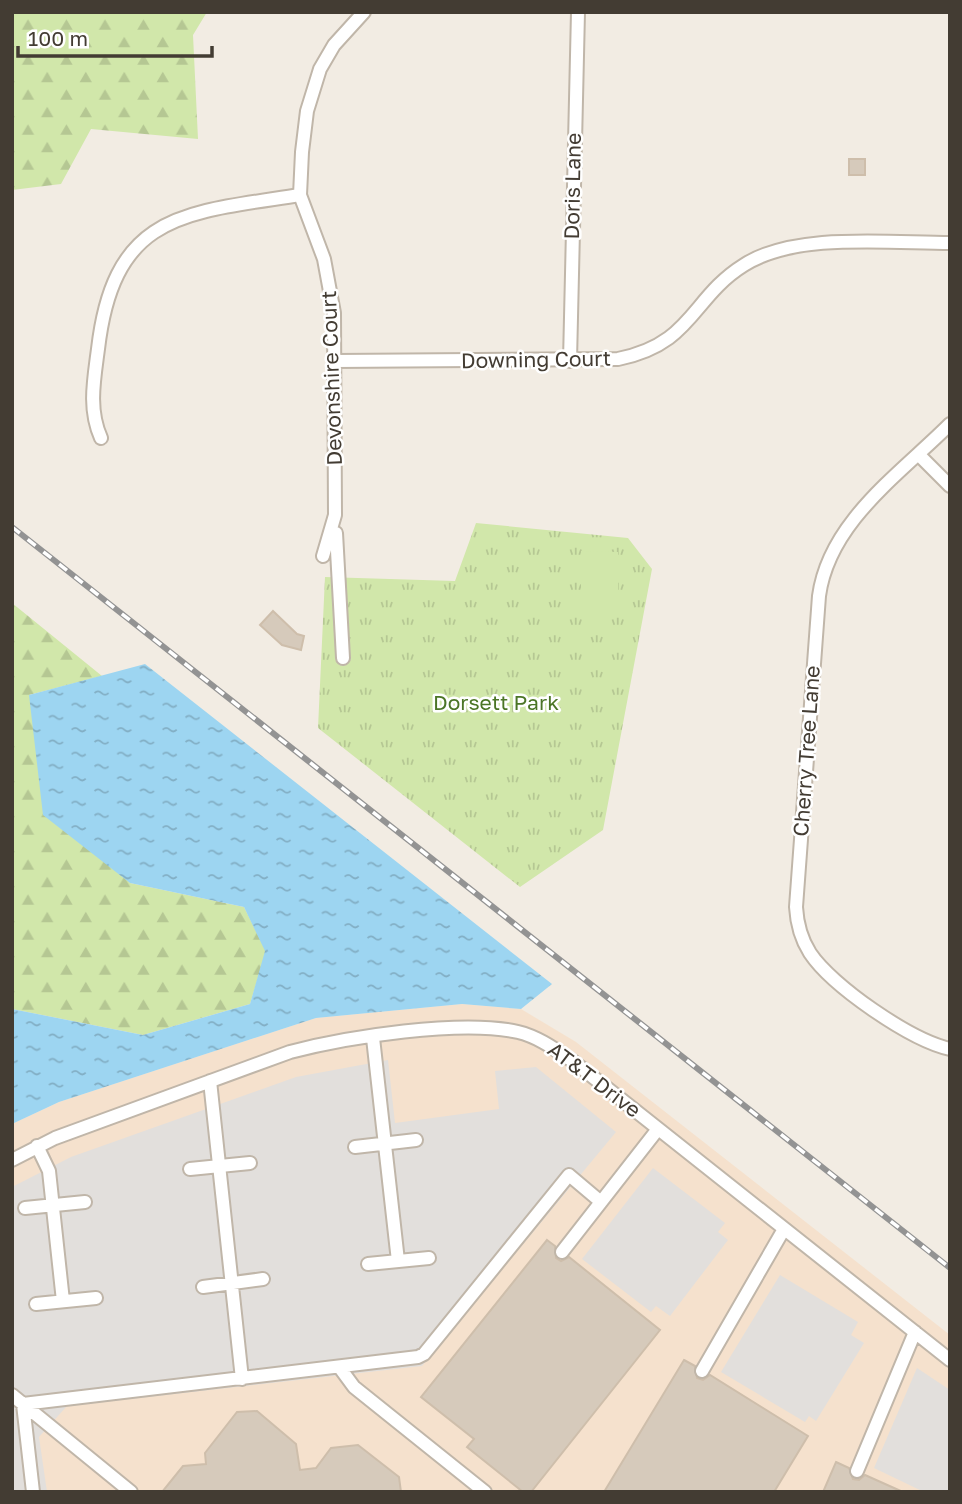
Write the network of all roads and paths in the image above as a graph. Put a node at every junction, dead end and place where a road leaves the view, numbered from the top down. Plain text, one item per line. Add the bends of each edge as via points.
1 (365, 12) edge
2 (578, 12) edge
3 (300, 195) junction
4 (950, 243) edge
5 (570, 360) junction
6 (335, 361) junction
7 (950, 424) edge
8 (102, 438) dead end
9 (919, 455) junction
10 (950, 486) edge
11 (335, 515) junction
12 (323, 556) dead end
13 (343, 658) dead end
14 (373, 1038) junction
15 (950, 1049) edge
16 (210, 1081) junction
17 (658, 1129) junction
18 (416, 1140) dead end
19 (385, 1144) junction
20 (37, 1146) junction
21 (355, 1147) dead end
22 (12, 1160) edge
23 (250, 1163) dead end
24 (219, 1166) junction
25 (190, 1169) dead end
26 (85, 1202) dead end
27 (601, 1202) junction
28 (53, 1206) junction
29 (25, 1208) dead end
30 (784, 1229) junction
31 (562, 1252) dead end
32 (429, 1258) dead end
33 (398, 1261) junction
34 (368, 1264) dead end
35 (263, 1279) dead end
36 (232, 1283) junction
37 (203, 1287) dead end
38 (96, 1298) dead end
39 (63, 1301) junction
40 (36, 1304) dead end
41 (915, 1332) junction
42 (950, 1360) edge
43 (340, 1368) junction
44 (702, 1371) dead end
45 (242, 1379) junction
46 (12, 1395) edge
47 (23, 1404) junction
48 (857, 1471) dead end
49 (33, 1492) edge
50 (131, 1492) edge
51 (485, 1492) edge

1 - 3 street, Devonshire Court via 334,45 312,91
2 - 5 street, Doris Lane
3 - 6 street, Devonshire Court via 330,284
3 - 8 street via 186,215 155,230 130,254 112,281 101,323 92,401
4 - 5 street, Downing Court via 809,244 771,251 733,272 687,324 659,345 618,359
5 - 6 street, Downing Court
6 - 11 street, Devonshire Court
7 - 9 street, Cherry Tree Lane
9 - 10 street
9 - 15 street, Cherry Tree Lane via 851,522 833,548 821,581 796,907 802,938 824,970 901,1030
11 - 12 street, Devonshire Court
11 - 13 street
14 - 16 street, AT&T Drive via 290,1052
14 - 17 street, AT&T Drive via 467,1027 520,1032 574,1062
14 - 19 street
16 - 20 street, AT&T Drive
16 - 24 street
17 - 27 street
17 - 30 street, AT&T Drive
18 - 19 street
19 - 21 street
19 - 33 street
20 - 22 street, AT&T Drive
20 - 28 street via 49,1171
23 - 24 street
24 - 25 street
24 - 36 street
26 - 28 street
27 - 31 street
27 - 43 street via 569,1175 424,1354
28 - 29 street
28 - 39 street
30 - 41 street, AT&T Drive
30 - 44 street
32 - 33 street
33 - 34 street
35 - 36 street
36 - 37 street
36 - 45 street
38 - 39 street
39 - 40 street
41 - 42 street, AT&T Drive
41 - 48 street
43 - 45 street
43 - 51 street via 354,1388
45 - 47 street
46 - 47 street
47 - 49 street
47 - 50 street

